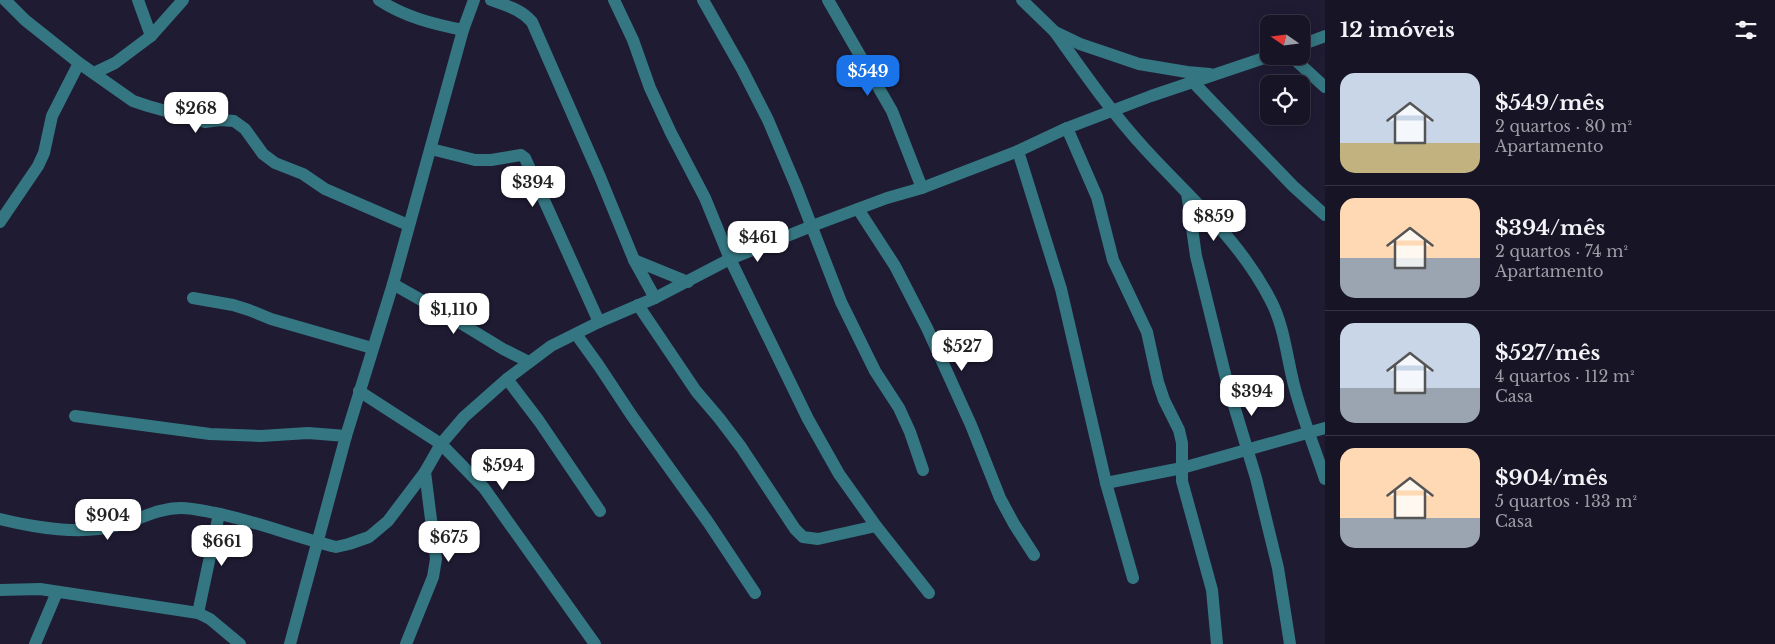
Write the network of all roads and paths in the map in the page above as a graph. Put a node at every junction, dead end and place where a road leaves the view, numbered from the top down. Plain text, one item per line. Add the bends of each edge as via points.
1 (6, 0) edge
2 (138, 0) edge
3 (183, 0) edge
4 (379, 0) edge
5 (474, 0) edge
6 (491, 0) edge
7 (614, 0) edge
8 (703, 0) edge
9 (828, 0) edge
10 (1022, 0) edge
11 (463, 30) junction
12 (1055, 32) junction
13 (151, 36) junction
14 (1325, 36) edge
15 (1310, 42) edge
16 (1260, 59) edge
17 (79, 63) junction
18 (1302, 65) edge
19 (94, 73) junction
20 (1215, 74) junction
21 (1193, 82) junction
22 (1325, 87) edge
23 (1112, 111) junction
24 (1068, 128) junction
25 (431, 149) junction
26 (1018, 151) junction
27 (922, 188) junction
28 (1187, 193) junction
29 (858, 209) junction
30 (1325, 215) edge
31 (0, 222) edge
32 (408, 225) junction
33 (812, 226) junction
34 (634, 260) junction
35 (730, 260) junction
36 (688, 282) junction
37 (392, 284) junction
38 (193, 298) dead end
39 (655, 298) junction
40 (638, 305) junction
41 (599, 322) junction
42 (576, 334) junction
43 (372, 348) junction
44 (528, 362) junction
45 (507, 379) junction
46 (359, 391) junction
47 (75, 416) dead end
48 (1325, 428) edge
49 (1309, 433) junction
50 (346, 436) junction
51 (441, 444) junction
52 (1247, 450) junction
53 (1182, 468) junction
54 (923, 470) dead end
55 (425, 472) junction
56 (1325, 478) edge
57 (1106, 483) junction
58 (600, 511) dead end
59 (219, 514) junction
60 (0, 519) edge
61 (876, 526) junction
62 (317, 543) junction
63 (1034, 555) dead end
64 (1132, 578) dead end
65 (0, 590) edge
66 (57, 592) junction
67 (755, 592) dead end
68 (929, 593) dead end
69 (198, 613) junction
70 (35, 644) edge
71 (240, 644) edge
72 (290, 644) edge
73 (406, 644) edge
74 (595, 644) edge
75 (1217, 644) edge
76 (1290, 644) edge

1 - 17 street via 25,20
2 - 13 street
3 - 13 street
4 - 11 street via 429,23
5 - 11 street
6 - 34 street via 517,9 532,22
7 - 35 street via 650,88 705,198
8 - 33 street via 768,120
9 - 27 street via 892,111
10 - 12 street
11 - 25 street
12 - 20 street via 1139,64
12 - 23 street
13 - 19 street via 115,63
14 - 15 street
16 - 20 street
17 - 19 street
17 - 31 street via 52,116 38,166
18 - 22 street
19 - 32 street via 141,104 205,122 234,121 275,163
20 - 21 street
21 - 23 street
21 - 30 street
23 - 24 street
23 - 28 street
24 - 26 street
24 - 53 street via 1097,197 1113,260 1147,332 1158,382 1179,430
25 - 32 street
25 - 41 street via 475,160 525,158
26 - 27 street
26 - 57 street via 1061,289
27 - 29 street
28 - 49 street via 1240,250 1271,301 1279,319 1295,390
28 - 52 street via 1196,256
29 - 33 street
29 - 63 street via 895,266 927,328 1000,498
32 - 37 street
33 - 35 street
33 - 54 street via 841,302 875,371 899,408
34 - 36 street
34 - 39 street
35 - 36 street
35 - 61 street via 808,419 839,474
36 - 39 street
37 - 43 street
37 - 44 street
38 - 43 street via 241,307 280,322
39 - 40 street
40 - 41 street
40 - 61 street via 803,538 818,539
41 - 42 street
42 - 44 street
42 - 67 street
43 - 46 street
44 - 45 street
45 - 51 street via 464,417
45 - 58 street
46 - 50 street
46 - 51 street
47 - 50 street via 210,434
48 - 49 street
49 - 52 street
49 - 56 street
50 - 62 street
51 - 55 street
51 - 74 street via 484,488
52 - 53 street
52 - 76 street via 1278,568
53 - 57 street
53 - 75 street via 1182,481 1212,590
55 - 62 street via 388,521 369,537 336,547
55 - 73 street via 436,558 434,577
57 - 64 street
59 - 60 street via 168,509 116,526 89,530 35,526
59 - 62 street
59 - 69 street
61 - 68 street
62 - 72 street
65 - 66 street
66 - 69 street
66 - 70 street
69 - 71 street

